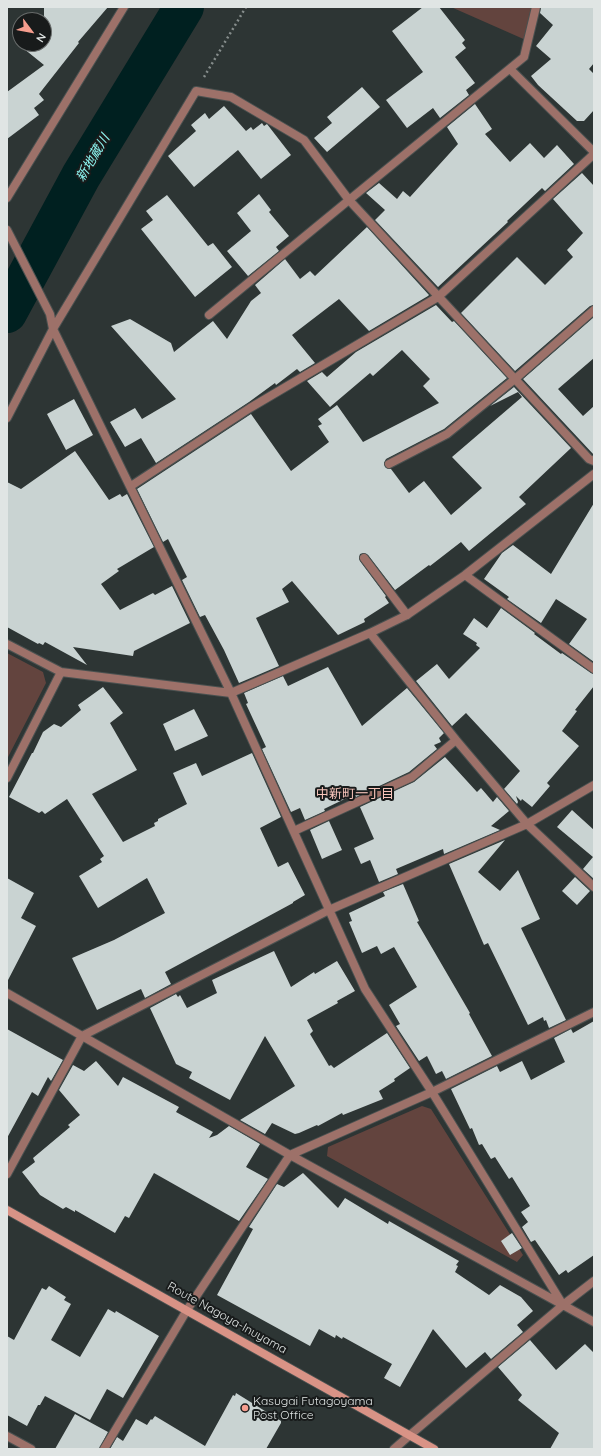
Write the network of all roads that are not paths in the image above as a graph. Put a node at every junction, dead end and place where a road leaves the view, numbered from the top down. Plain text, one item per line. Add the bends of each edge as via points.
1 (124, 7) edge
2 (536, 7) edge
3 (510, 69) junction
4 (594, 153) edge
5 (7, 198) edge
6 (349, 200) junction
7 (7, 230) edge
8 (438, 297) junction
9 (594, 310) edge
10 (210, 315) dead end
11 (53, 329) junction
12 (515, 379) junction
13 (7, 418) edge
14 (594, 461) edge
15 (389, 464) dead end
16 (594, 474) edge
17 (131, 486) junction
18 (364, 558) dead end
19 (465, 575) junction
20 (407, 615) junction
21 (370, 633) junction
22 (7, 644) edge
23 (594, 668) edge
24 (61, 672) junction
25 (231, 693) junction
26 (456, 740) junction
27 (7, 778) edge
28 (594, 785) edge
29 (527, 824) junction
30 (294, 831) junction
31 (594, 887) edge
32 (329, 910) junction
33 (7, 993) edge
34 (594, 1012) edge
35 (82, 1036) junction
36 (432, 1092) junction
37 (290, 1155) junction
38 (7, 1174) edge
39 (7, 1210) edge
40 (594, 1281) edge
41 (563, 1305) junction
42 (187, 1310) junction
43 (594, 1322) edge
44 (410, 1435) junction
45 (7, 1436) edge
46 (31, 1449) edge
47 (104, 1449) edge
48 (394, 1449) edge
49 (434, 1449) edge

1 - 5 street
2 - 3 street via 524,57
3 - 4 street
3 - 6 street
4 - 8 street
6 - 8 street
6 - 10 street
6 - 11 street via 304,140 231,97 196,91
7 - 11 street via 50,314
8 - 12 street
8 - 17 street via 250,408
9 - 12 street
11 - 13 street
11 - 17 street
12 - 14 street via 589,459
12 - 15 street via 447,434
16 - 19 street
17 - 25 street
18 - 20 street
19 - 20 street
19 - 23 street
20 - 21 street
21 - 25 street
21 - 26 street
22 - 24 street
24 - 25 street
24 - 27 street
25 - 30 street
26 - 29 street
26 - 30 street via 412,777
28 - 29 street
29 - 31 street
29 - 32 street
30 - 32 street
32 - 35 street
32 - 36 street via 365,989
33 - 35 street
34 - 36 street
35 - 37 street
35 - 38 street
36 - 37 street
36 - 41 street
37 - 41 street
37 - 42 street
39 - 42 main road, Route Nagoya-Inuyama
40 - 41 street
41 - 43 street
41 - 44 street
42 - 44 main road, Route Nagoya-Inuyama
42 - 47 street
44 - 48 street
44 - 49 main road, Route Nagoya-Inuyama
45 - 46 street

